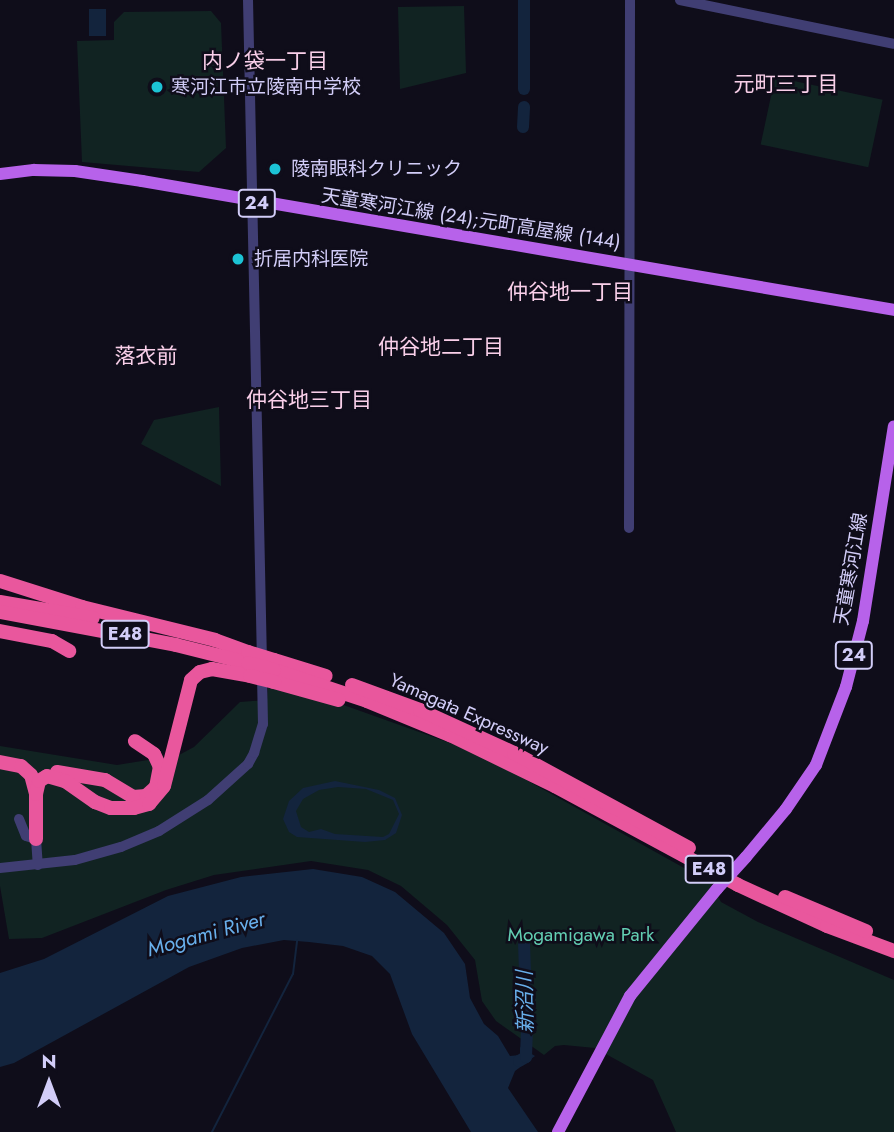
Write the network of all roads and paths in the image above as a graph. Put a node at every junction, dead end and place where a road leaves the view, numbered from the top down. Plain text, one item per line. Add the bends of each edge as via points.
1 (248, 0) edge
2 (630, 0) edge
3 (680, 0) edge
4 (894, 44) edge
5 (0, 174) edge
6 (253, 202) junction
7 (630, 264) junction
8 (894, 310) edge
9 (894, 426) edge
10 (629, 528) dead end
11 (0, 580) edge
12 (0, 602) edge
13 (0, 612) edge
14 (0, 631) edge
15 (69, 651) dead end
16 (249, 664) junction
17 (274, 671) junction
18 (135, 741) dead end
19 (514, 759) junction
20 (0, 762) edge
21 (531, 767) junction
22 (0, 769) edge
23 (31, 775) junction
24 (33, 801) junction
25 (19, 819) dead end
26 (36, 839) junction
27 (38, 865) junction
28 (0, 868) edge
29 (894, 941) edge
30 (894, 951) edge
31 (558, 1132) edge

1 - 6 street
2 - 7 street
3 - 4 street
5 - 6 main road, 天童寒河江線 (24);元町高屋線 (144) / 24 via 75,171
6 - 7 main road, 天童寒河江線 (24);元町高屋線 (144) / 24
6 - 27 street via 260,739 248,764 185,816 121,848
7 - 8 main road, 天童寒河江線 (24);元町高屋線 (144) / 24
7 - 10 street
9 - 31 main road, 天童寒河江線 / 24, bridge via 863,621 846,687 816,765 786,809 630,996
11 - 16 highway via 82,607 215,640
12 - 16 highway, Yamagata Expressway / E48 via 179,635
13 - 16 highway, Yamagata Expressway / E48 via 163,642
14 - 15 highway via 52,641
16 - 17 highway, Yamagata Expressway / E48, bridge
16 - 24 highway via 200,672 191,680 164,786 149,804 111,808 65,781 47,776 38,781
17 - 19 highway, Yamagata Expressway / E48 via 367,701
17 - 19 highway, Yamagata Expressway / E48 via 396,701
18 - 23 highway via 154,754 160,767 156,787 146,796 133,797 105,780 46,769
19 - 21 highway, Yamagata Expressway / E48
20 - 23 highway via 21,766
21 - 29 highway, Yamagata Expressway / E48 via 744,878
21 - 30 highway, Yamagata Expressway / E48 via 758,895
22 - 24 highway via 21,776
23 - 24 highway via 28,784
24 - 26 highway
25 - 26 street via 26,836
26 - 27 street
27 - 28 street

